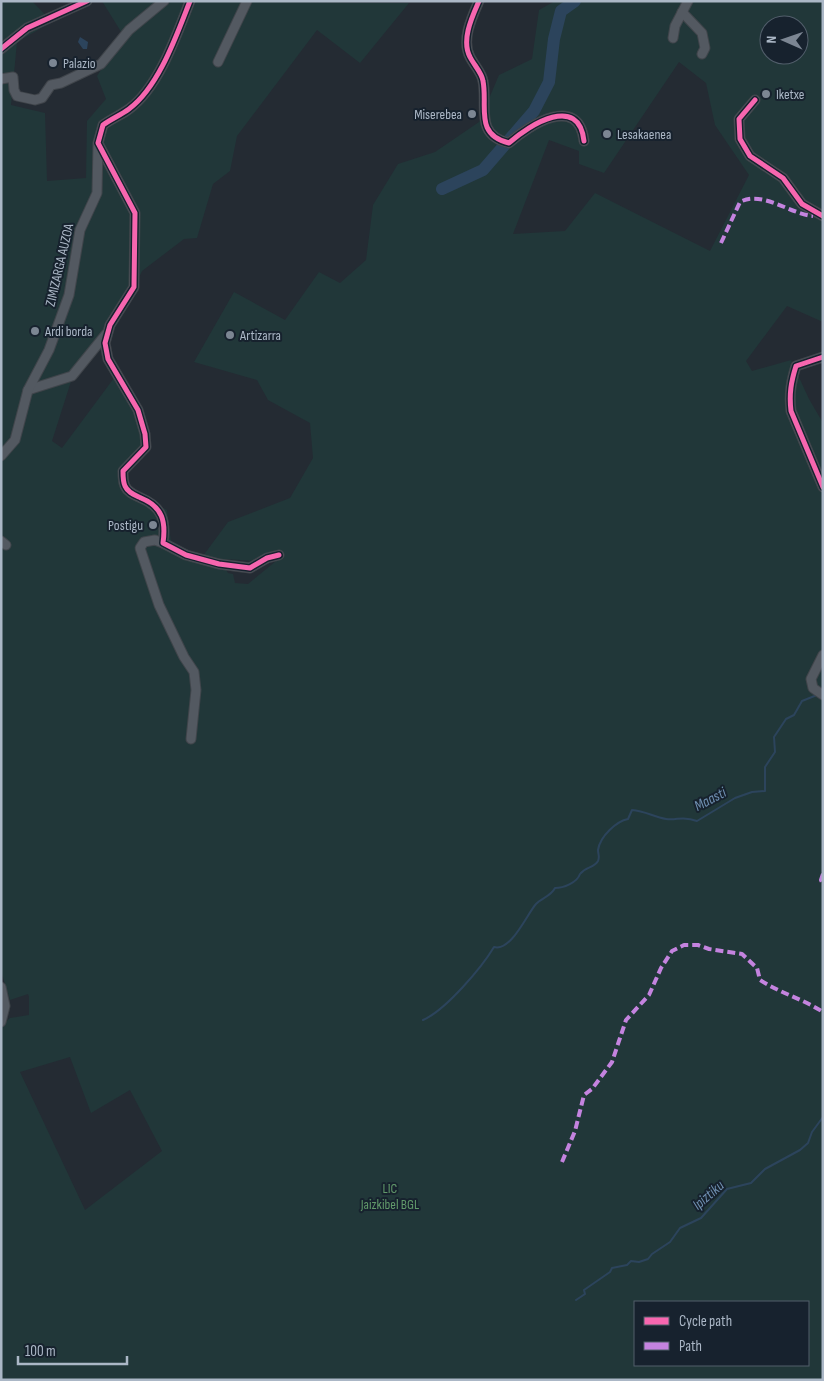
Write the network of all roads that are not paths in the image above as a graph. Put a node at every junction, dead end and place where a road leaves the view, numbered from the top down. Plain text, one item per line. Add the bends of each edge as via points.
1 (88, 1) edge
2 (164, 1) edge
3 (190, 1) edge
4 (247, 1) edge
5 (479, 1) edge
6 (688, 1) edge
7 (682, 12) junction
8 (673, 38) dead end
9 (1, 49) edge
10 (702, 54) dead end
11 (218, 62) dead end
12 (1, 80) edge
13 (755, 100) dead end
14 (584, 141) dead end
15 (98, 143) junction
16 (823, 216) edge
17 (108, 331) junction
18 (823, 357) edge
19 (28, 390) junction
20 (1, 456) edge
21 (823, 487) edge
22 (163, 543) junction
23 (279, 555) dead end
24 (823, 655) edge
25 (823, 695) edge
26 (191, 739) dead end
27 (1, 987) edge
28 (1, 1022) edge

1 - 9 street via 27,28
2 - 12 street via 129,30 100,64 51,85 42,98 35,100 17,96 13,77
3 - 15 street, ZIMIZARGA AUZOA via 150,86 130,108 103,125
4 - 11 street
5 - 14 street via 466,44 483,80 484,114 490,132 509,143 523,130 548,119 571,116 579,122
6 - 7 street
7 - 8 street
7 - 10 street via 702,33 705,48
13 - 16 street via 740,118 740,139 750,156 783,178 802,204
15 - 17 street via 135,213 134,287
15 - 19 street, ZIMIZARGA AUZOA via 97,192 80,230 69,295 49,350
17 - 19 street via 72,376
17 - 22 street via 105,343 108,359 138,410 145,434 146,447 123,471 124,486 132,495 152,503 161,512 166,525
18 - 21 street via 796,366 789,398 791,411
19 - 20 street, ZIMIZARGA AUZOA via 15,440
22 - 23 street via 186,555 250,568
22 - 26 street via 155,540 144,542 140,548 159,605 194,672 196,690
24 - 25 street via 811,679 813,688
27 - 28 street via 5,1006

